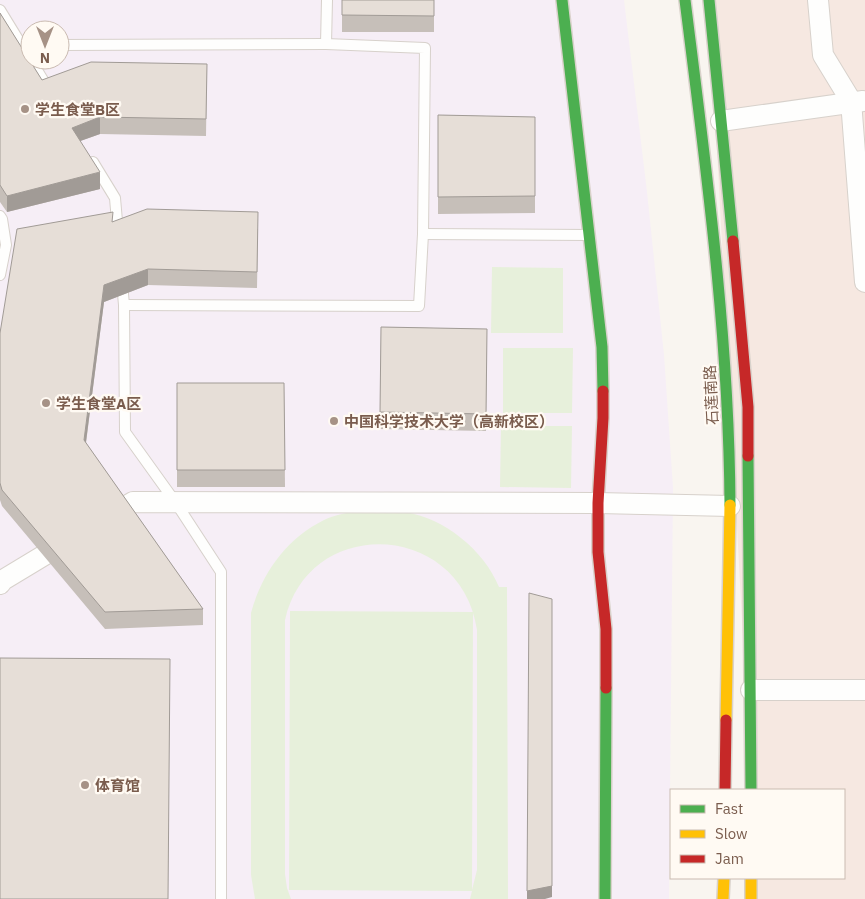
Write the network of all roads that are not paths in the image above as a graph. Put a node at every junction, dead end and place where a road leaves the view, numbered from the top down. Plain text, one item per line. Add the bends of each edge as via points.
1 (327, 0) edge
2 (562, 0) edge
3 (685, 0) edge
4 (708, 0) edge
5 (818, 0) edge
6 (0, 10) edge
7 (20, 37) edge
8 (326, 44) junction
9 (70, 45) edge
10 (37, 70) edge
11 (56, 100) edge
12 (858, 101) edge
13 (721, 121) junction
14 (85, 149) edge
15 (1, 218) edge
16 (423, 234) junction
17 (590, 235) junction
18 (119, 247) edge
19 (0, 275) edge
20 (122, 276) edge
21 (865, 282) edge
22 (124, 305) junction
23 (176, 503) junction
24 (598, 503) junction
25 (730, 506) junction
26 (1, 578) edge
27 (751, 690) junction
28 (865, 690) edge
29 (725, 789) edge
30 (751, 789) edge
31 (724, 879) edge
32 (751, 879) edge
33 (221, 899) edge
34 (605, 899) edge
35 (723, 899) edge
36 (751, 899) edge

1 - 8 lane
2 - 17 street
3 - 25 street, 石莲南路 via 716,262 726,390
4 - 13 street
5 - 12 street via 823,56
6 - 7 lane
8 - 9 lane
8 - 16 lane via 425,48
10 - 11 lane
12 - 13 street
12 - 21 street
13 - 27 street via 748,407
14 - 18 lane via 115,198
15 - 19 lane via 6,245
16 - 17 lane
16 - 22 lane via 419,306
17 - 24 street via 602,347 603,418
20 - 22 lane
22 - 23 lane via 125,432
23 - 24 street
23 - 26 street via 133,502
23 - 33 lane via 221,572
24 - 25 street
24 - 34 street via 598,552 606,629
25 - 29 street, 石莲南路
27 - 28 street
27 - 30 street
31 - 35 street
32 - 36 street

